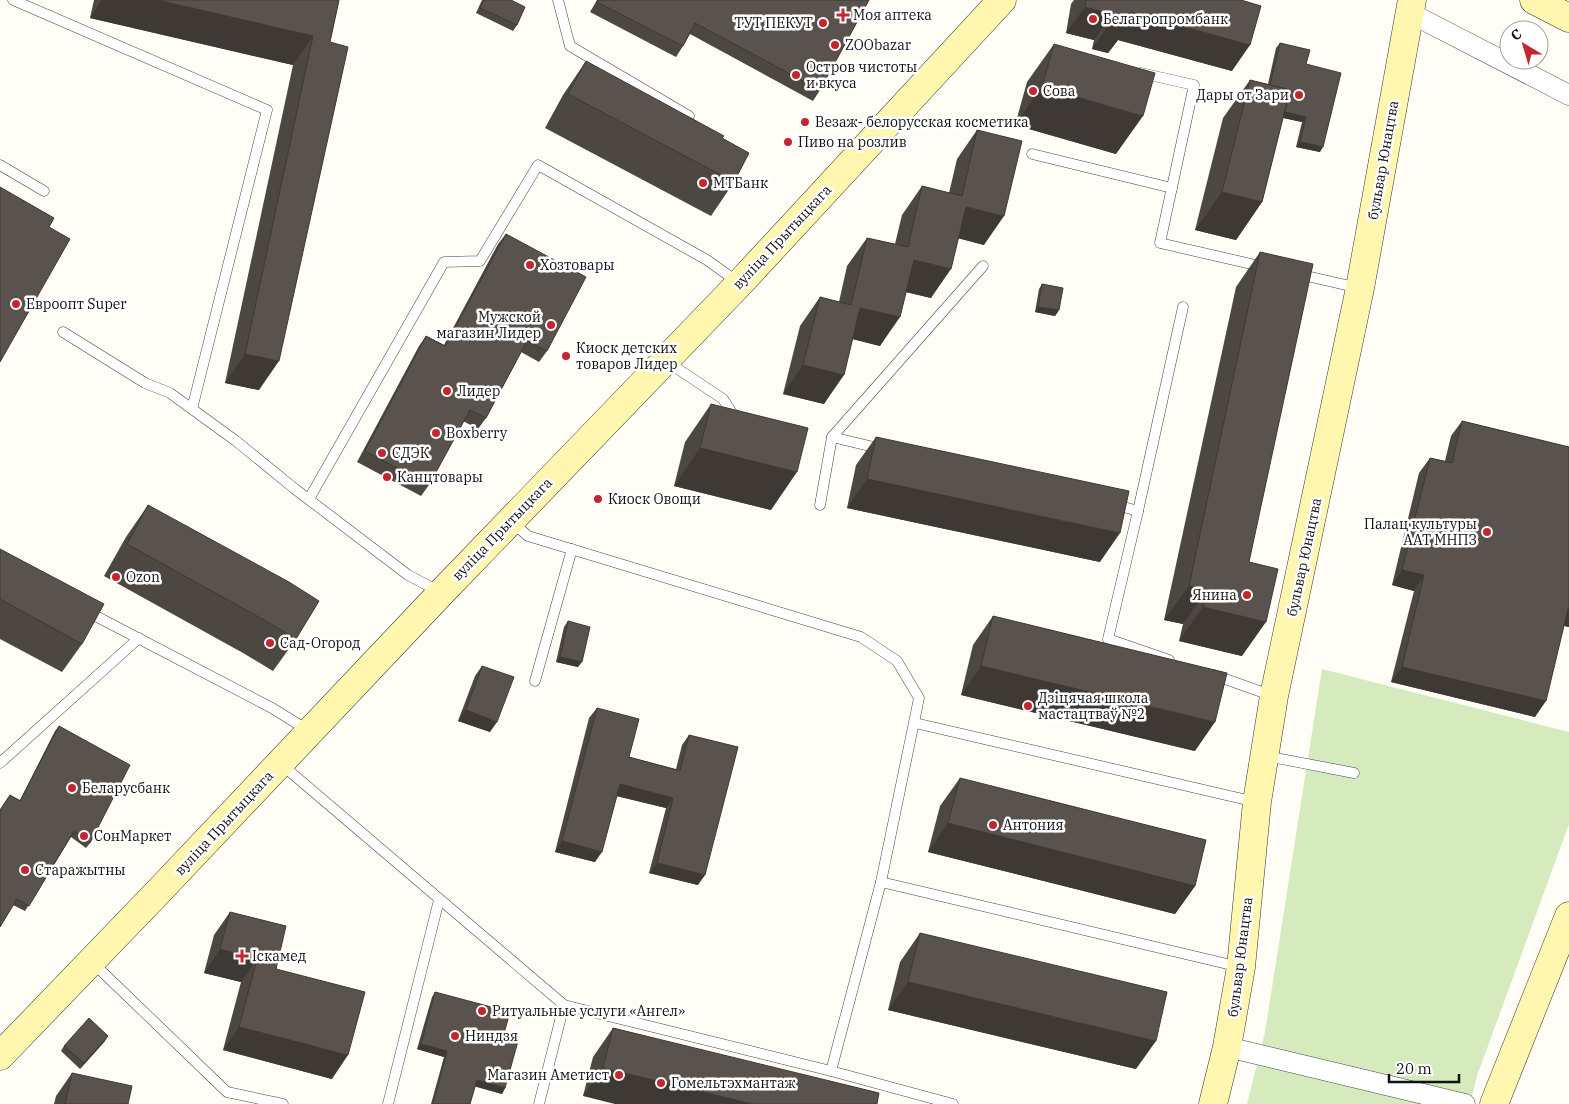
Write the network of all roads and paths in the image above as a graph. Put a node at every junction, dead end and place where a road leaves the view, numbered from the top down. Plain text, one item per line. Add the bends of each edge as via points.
1 (13, 0) edge
2 (558, 0) edge
3 (1002, 0) edge
4 (1534, 0) edge
5 (1411, 6) edge
6 (1569, 18) edge
7 (1128, 69) edge
8 (1569, 95) edge
9 (690, 116) edge
10 (1032, 154) dead end
11 (0, 166) edge
12 (1172, 188) junction
13 (44, 192) dead end
14 (983, 266) dead end
15 (740, 283) junction
16 (1360, 288) junction
17 (1183, 307) dead end
18 (62, 332) dead end
19 (665, 361) junction
20 (192, 408) junction
21 (744, 422) edge
22 (832, 437) junction
23 (890, 450) edge
24 (309, 498) junction
25 (1100, 501) edge
26 (820, 505) dead end
27 (1138, 511) junction
28 (511, 521) junction
29 (572, 549) junction
30 (441, 593) junction
31 (78, 606) edge
32 (139, 638) junction
33 (1182, 664) edge
34 (1200, 670) edge
35 (535, 682) dead end
36 (1274, 696) junction
37 (915, 723) junction
38 (310, 732) junction
39 (1265, 756) junction
40 (0, 763) edge
41 (280, 763) junction
42 (1354, 773) dead end
43 (1257, 802) junction
44 (881, 882) junction
45 (439, 900) junction
46 (1569, 916) edge
47 (91, 962) junction
48 (1240, 967) junction
49 (564, 1005) junction
50 (1227, 1047) junction
51 (0, 1056) edge
52 (831, 1071) junction
53 (283, 1104) edge
54 (388, 1104) edge
55 (539, 1104) edge
56 (953, 1104) edge
57 (1213, 1104) edge
58 (1465, 1104) edge
59 (1494, 1104) edge

1 - 20 lane via 266,110
2 - 9 lane via 570,46
3 - 15 street, вуліца Прытыцкага
4 - 6 street
5 - 8 street, бульвар Юнацтва
5 - 16 street, бульвар Юнацтва
7 - 12 lane via 1194,85
10 - 12 lane
11 - 13 lane
12 - 16 lane via 1160,243
14 - 22 lane
15 - 19 street, вуліца Прытыцкага
15 - 24 lane via 707,260 538,165 480,261 444,262
16 - 36 street, бульвар Юнацтва
17 - 27 lane
18 - 20 lane
19 - 21 lane via 722,399 736,420
19 - 28 street, вуліца Прытыцкага
20 - 24 lane
22 - 23 lane
22 - 26 lane
24 - 30 lane via 408,575
25 - 27 lane
27 - 33 lane via 1108,638
28 - 29 lane via 528,536
28 - 30 street, вуліца Прытыцкага
29 - 35 lane
29 - 37 lane via 861,637 897,661 919,698
30 - 38 street, вуліца Прытыцкага
31 - 32 lane
32 - 38 lane via 272,708
32 - 40 lane
34 - 36 lane
36 - 39 street, бульвар Юнацтва
37 - 43 lane
37 - 44 lane
38 - 41 street, вуліца Прытыцкага
39 - 42 lane
39 - 43 street, бульвар Юнацтва
41 - 45 lane
41 - 47 street, вуліца Прытыцкага
43 - 48 street, бульвар Юнацтва
44 - 48 lane
44 - 52 lane
45 - 49 lane
45 - 54 lane
46 - 59 street
47 - 51 street, вуліца Прытыцкага
47 - 53 lane via 227,1092
48 - 50 street, бульвар Юнацтва
49 - 52 lane
49 - 55 lane
50 - 57 street, бульвар Юнацтва
50 - 58 street
52 - 56 lane

